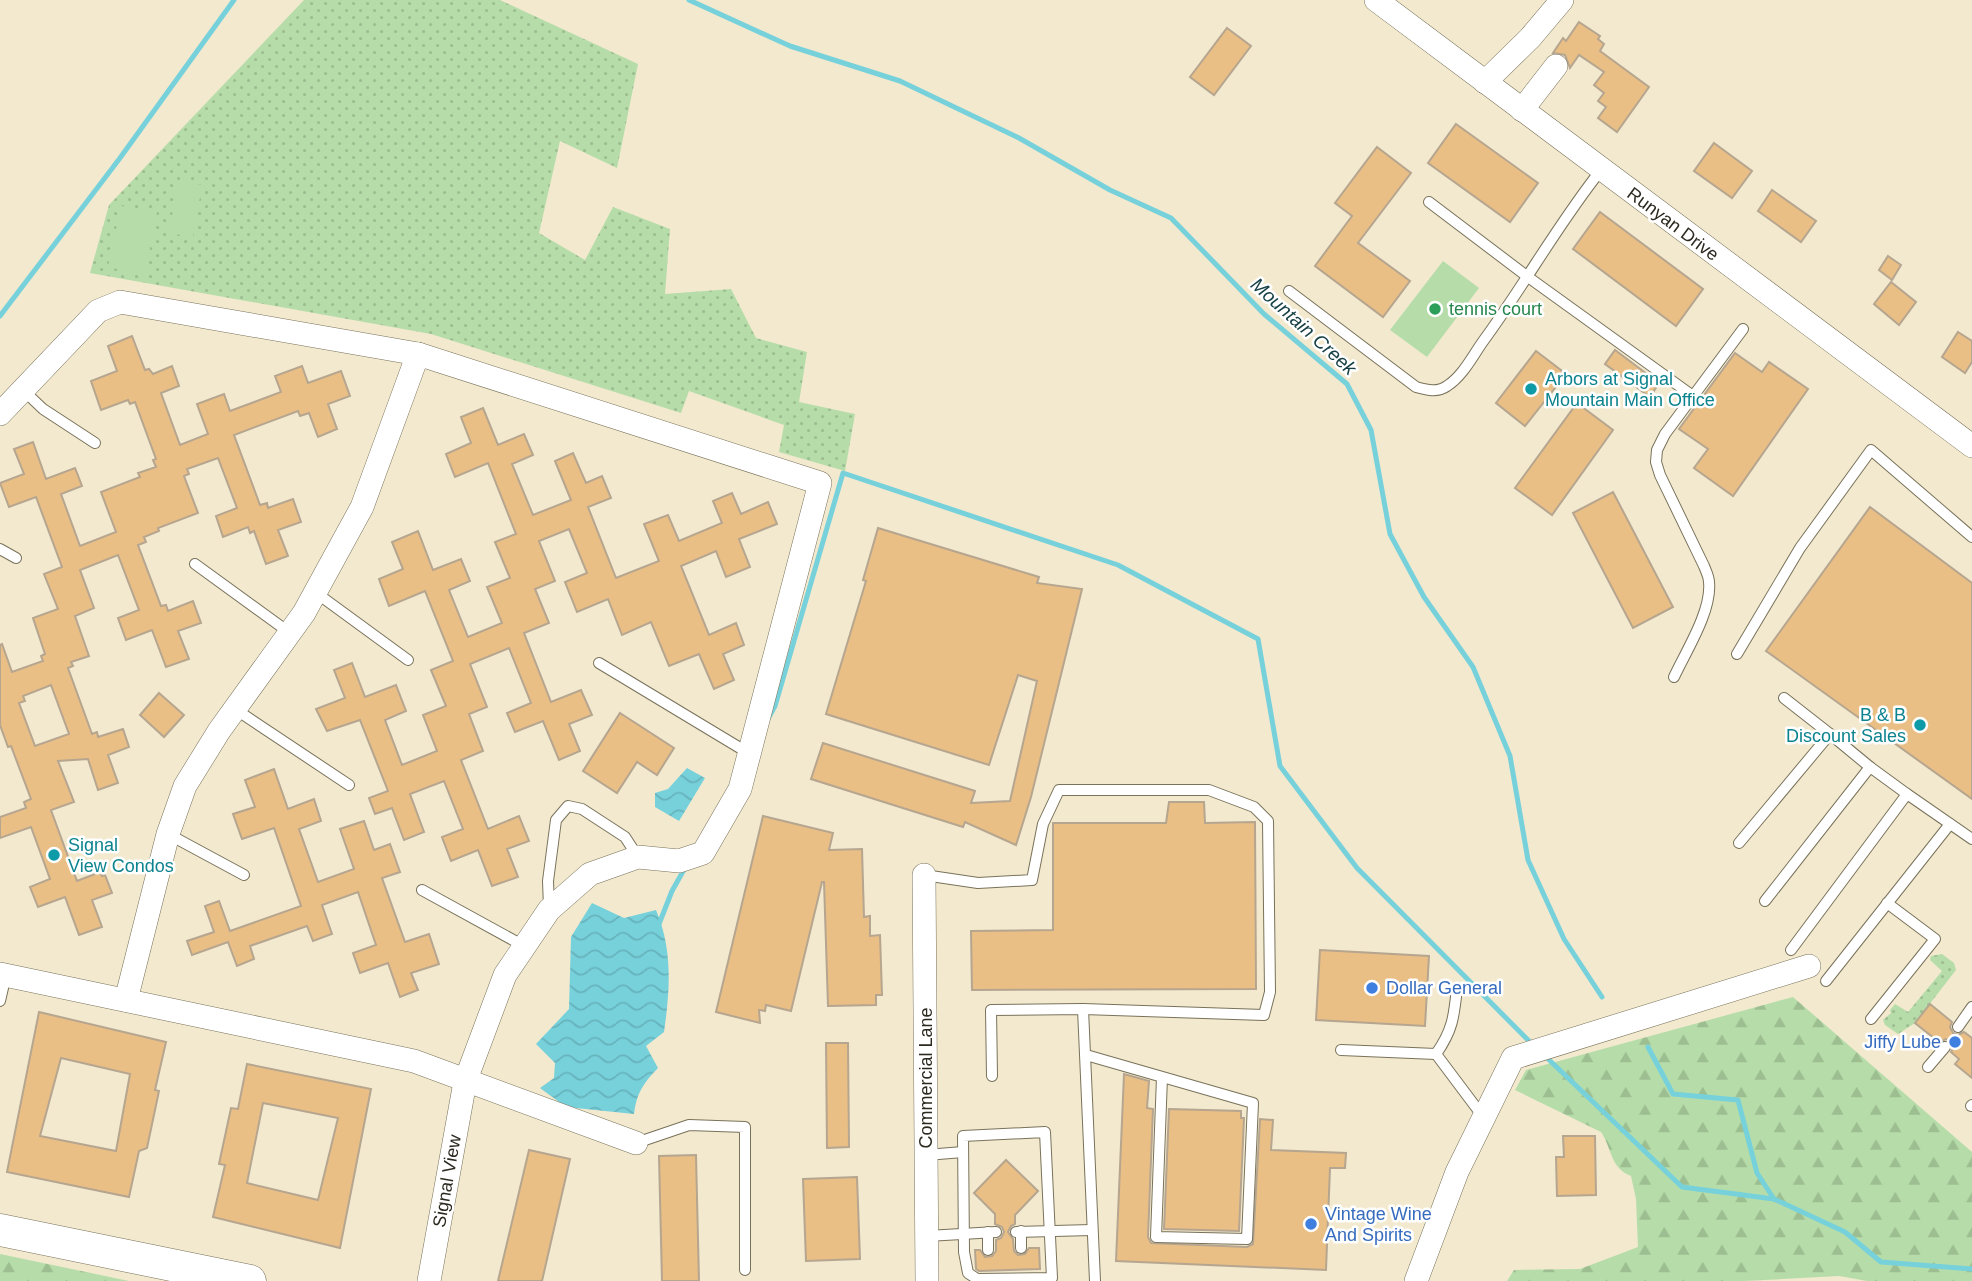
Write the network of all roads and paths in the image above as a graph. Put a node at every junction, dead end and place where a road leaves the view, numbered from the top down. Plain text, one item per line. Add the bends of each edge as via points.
1 (1376, 0) edge
2 (1562, 0) edge
3 (1556, 66) dead end
4 (1485, 82) junction
5 (1522, 110) junction
6 (1601, 170) junction
7 (1429, 202) dead end
8 (1528, 277) junction
9 (1289, 290) dead end
10 (1743, 329) dead end
11 (418, 354) junction
12 (22, 389) junction
13 (1693, 396) junction
14 (0, 414) edge
15 (95, 443) dead end
16 (1972, 446) edge
17 (1972, 537) edge
18 (0, 549) edge
19 (16, 558) dead end
20 (195, 564) dead end
21 (315, 593) junction
22 (290, 633) junction
23 (1737, 654) dead end
24 (408, 660) dead end
25 (599, 663) dead end
26 (1674, 677) dead end
27 (1784, 698) dead end
28 (235, 709) junction
29 (1830, 734) junction
30 (750, 754) junction
31 (1870, 767) junction
32 (349, 785) dead end
33 (1908, 794) junction
34 (1950, 824) junction
35 (168, 834) junction
36 (1972, 839) edge
37 (1739, 843) dead end
38 (638, 857) junction
39 (244, 875) dead end
40 (924, 876) joint
41 (422, 890) dead end
42 (1765, 901) dead end
43 (1887, 903) junction
44 (549, 910) junction
45 (524, 946) junction
46 (1791, 950) dead end
47 (3, 974) edge
48 (1817, 974) joint
49 (1457, 988) dead end
50 (126, 1000) junction
51 (0, 1001) edge
52 (1972, 1007) edge
53 (1083, 1009) junction
54 (1871, 1019) dead end
55 (1958, 1027) dead end
56 (1945, 1047) dead end
57 (1340, 1050) dead end
58 (1436, 1054) junction
59 (1086, 1055) junction
60 (1928, 1067) dead end
61 (992, 1076) dead end
62 (1162, 1077) junction
63 (465, 1082) junction
64 (1484, 1118) junction
65 (636, 1143) joint
66 (963, 1152) junction
67 (926, 1155) junction
68 (0, 1230) edge
69 (1050, 1230) junction
70 (1092, 1230) junction
71 (964, 1233) junction
72 (927, 1236) junction
73 (1021, 1248) dead end
74 (988, 1250) dead end
75 (745, 1270) dead end
76 (989, 1275) edge
77 (1006, 1280) edge
78 (250, 1281) edge
79 (429, 1281) edge
80 (927, 1281) edge
81 (1095, 1281) edge
82 (1416, 1281) edge

1 - 4 street, Runyan Drive
2 - 4 street
3 - 5 street
4 - 5 street, Runyan Drive
5 - 6 street, Runyan Drive
6 - 8 lane via 1568,211
6 - 16 street, Runyan Drive
7 - 8 lane
8 - 9 lane via 1456,379 1431,391 1416,387
8 - 13 lane
10 - 13 lane
11 - 12 street via 120,302 98,311
11 - 21 street via 362,507
11 - 30 street via 820,483
12 - 14 street
12 - 15 lane via 43,409
13 - 26 lane via 1665,435 1656,462 1709,582 1708,600
17 - 23 lane via 1871,450 1800,548
18 - 19 lane
20 - 22 lane
21 - 22 street
21 - 24 lane
22 - 28 street
25 - 30 lane
27 - 29 lane
28 - 32 lane
28 - 35 street via 185,786
29 - 31 lane
29 - 37 lane
30 - 38 street via 740,789 703,853 679,861
31 - 33 lane
31 - 42 lane
33 - 34 lane
33 - 46 lane
34 - 36 lane
34 - 43 lane
35 - 39 lane
35 - 50 street
38 - 44 street, Signal View via 590,874
38 - 44 lane via 625,838 582,809 568,806 556,820
40 - 53 lane via 978,883 1032,880 1042,824 1059,790 1209,790 1254,807 1268,821 1270,992 1264,1015
40 - 67 street, Commercial Lane
41 - 45 lane
43 - 48 lane
43 - 54 lane via 1935,939
44 - 45 street, Signal View
45 - 63 street, Signal View via 505,975
47 - 50 street
47 - 51 lane
48 - 64 street via 1513,1058
49 - 58 lane via 1454,1022
50 - 63 street via 414,1061
52 - 55 lane
53 - 59 lane
53 - 61 lane via 991,1010
56 - 60 lane
57 - 58 lane
58 - 64 lane
59 - 62 lane
59 - 70 lane
62 - 62 lane via 1252,1103 1247,1239 1156,1237
63 - 65 street
63 - 79 street, Signal View
64 - 82 street via 1457,1172
65 - 75 lane via 689,1125 745,1127
66 - 67 lane
66 - 69 lane via 963,1136 1045,1132
66 - 71 lane
67 - 72 street, Commercial Lane
68 - 78 main road
69 - 70 lane
69 - 73 lane via 1018,1231
69 - 77 lane via 1052,1278 1022,1275
70 - 81 lane
71 - 72 lane
71 - 74 lane via 992,1232
71 - 76 lane via 968,1273 977,1279
72 - 80 street, Commercial Lane
76 - 77 lane

